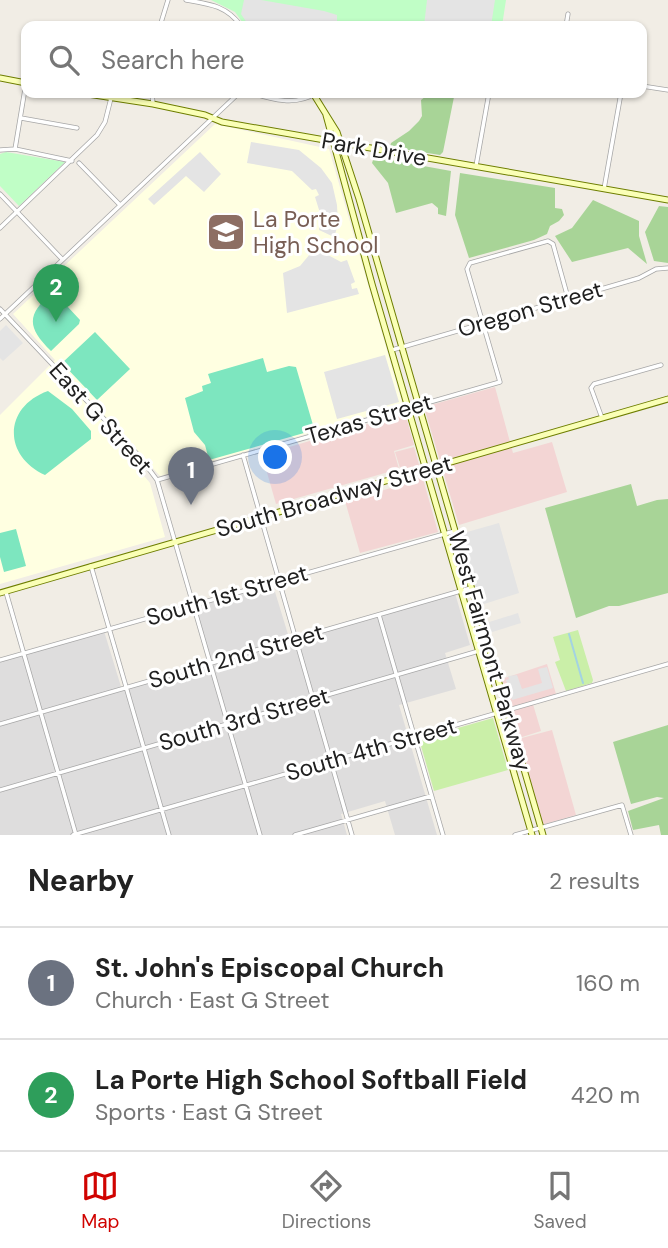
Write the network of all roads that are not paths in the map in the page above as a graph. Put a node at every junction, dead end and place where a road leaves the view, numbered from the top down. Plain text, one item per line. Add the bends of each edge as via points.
1 (167, 0) edge
2 (186, 0) edge
3 (568, 14) dead end
4 (161, 21) edge
5 (237, 21) edge
6 (567, 21) edge
7 (0, 79) edge
8 (21, 82) edge
9 (647, 87) edge
10 (668, 90) edge
11 (24, 98) edge
12 (111, 98) joint
13 (152, 98) edge
14 (234, 98) edge
15 (272, 98) edge
16 (297, 98) edge
17 (317, 98) edge
18 (488, 98) edge
19 (620, 98) edge
20 (153, 104) junction
21 (324, 110) junction
22 (21, 117) junction
23 (212, 118) junction
24 (329, 127) junction
25 (77, 128) dead end
26 (319, 139) junction
27 (332, 142) junction
28 (341, 144) junction
29 (358, 146) junction
30 (15, 149) junction
31 (0, 150) edge
32 (72, 161) junction
33 (347, 162) junction
34 (79, 163) dead end
35 (476, 166) junction
36 (604, 189) junction
37 (0, 194) edge
38 (668, 200) edge
39 (120, 205) junction
40 (17, 212) junction
41 (0, 228) edge
42 (62, 259) junction
43 (668, 268) edge
44 (383, 281) junction
45 (372, 284) junction
46 (568, 298) junction
47 (0, 309) edge
48 (5, 314) junction
49 (0, 318) edge
50 (483, 323) junction
51 (402, 347) junction
52 (392, 350) junction
53 (661, 365) dead end
54 (668, 399) edge
55 (418, 404) junction
56 (408, 408) junction
57 (602, 418) junction
58 (243, 455) junction
59 (436, 467) junction
60 (426, 470) junction
61 (157, 480) junction
62 (446, 501) junction
63 (436, 504) junction
64 (261, 518) junction
65 (455, 531) junction
66 (444, 533) junction
67 (175, 542) junction
68 (91, 566) junction
69 (278, 580) junction
70 (471, 588) junction
71 (462, 591) junction
72 (3, 592) edge
73 (193, 605) junction
74 (379, 615) junction
75 (109, 629) junction
76 (295, 639) junction
77 (489, 648) junction
78 (479, 651) junction
79 (23, 653) junction
80 (0, 660) edge
81 (210, 664) junction
82 (668, 664) edge
83 (396, 675) junction
84 (126, 688) junction
85 (313, 699) junction
86 (507, 710) junction
87 (40, 713) junction
88 (497, 713) junction
89 (0, 724) edge
90 (228, 724) junction
91 (414, 737) junction
92 (144, 748) junction
93 (330, 760) junction
94 (524, 769) junction
95 (514, 772) junction
96 (58, 774) junction
97 (245, 785) junction
98 (0, 790) edge
99 (431, 796) junction
100 (161, 810) junction
101 (348, 820) junction
102 (541, 827) junction
103 (532, 833) edge
104 (75, 835) edge
105 (169, 835) edge
106 (260, 835) edge
107 (295, 835) edge
108 (352, 835) edge
109 (443, 835) edge
110 (514, 835) edge
111 (543, 835) edge
112 (631, 835) edge

1 - 4 street
2 - 5 street via 218,5
3 - 6 street
7 - 8 main road
9 - 10 street
11 - 22 street
12 - 20 main road, Park Drive
12 - 32 street via 97,135
13 - 20 street
14 - 23 street
15 - 16 street
17 - 21 main road
18 - 35 street
19 - 36 street
20 - 23 main road, Park Drive
21 - 24 main road, West Fairmont Parkway
21 - 28 main road, West Fairmont Parkway
22 - 25 street
22 - 30 street
23 - 26 main road, Park Drive
23 - 39 street
24 - 26 main road
24 - 27 main road, West Fairmont Parkway
26 - 27 main road, Park Drive
27 - 28 main road, Park Drive
27 - 45 main road, West Fairmont Parkway
28 - 29 main road, Park Drive
28 - 33 main road, West Fairmont Parkway
29 - 33 main road
29 - 35 main road, Park Drive
30 - 31 street
30 - 32 street
32 - 40 street
33 - 44 main road, West Fairmont Parkway
34 - 39 street
35 - 36 main road, Park Drive
36 - 38 main road, Park Drive
37 - 40 street
39 - 42 street
40 - 41 street
40 - 42 street
42 - 48 street
43 - 46 street, Oregon Street
44 - 45 main road
44 - 51 main road, West Fairmont Parkway
45 - 52 main road, West Fairmont Parkway
46 - 50 street, Oregon Street
46 - 50 street via 553,244 548,241 468,265
47 - 48 street, East G Street
48 - 49 street
48 - 61 street, East G Street
50 - 51 street, Oregon Street
50 - 55 street, Texas Street via 500,382
51 - 52 street, Oregon Street
51 - 55 main road, West Fairmont Parkway
52 - 56 main road, West Fairmont Parkway
53 - 57 street via 594,384 591,388
54 - 57 main road, South Broadway Street
55 - 56 street, Texas Street
55 - 59 main road, West Fairmont Parkway
56 - 58 street, Texas Street
56 - 60 main road, West Fairmont Parkway
57 - 59 main road, South Broadway Street
58 - 61 street, Texas Street
58 - 64 street
59 - 60 main road, South Broadway Street
59 - 62 main road, West Fairmont Parkway
60 - 63 main road, West Fairmont Parkway
60 - 64 main road, South Broadway Street
61 - 67 street, East G Street
62 - 63 main road
62 - 65 main road, West Fairmont Parkway
63 - 66 main road, West Fairmont Parkway
64 - 67 main road, South Broadway Street
64 - 69 street
65 - 66 street, South 1st Street
65 - 70 main road, West Fairmont Parkway
66 - 69 street, South 1st Street
66 - 71 main road, West Fairmont Parkway
67 - 68 main road, South Broadway Street
67 - 73 street, East G Street
68 - 72 main road, South Broadway Street
68 - 75 street
69 - 73 street, South 1st Street
69 - 76 street
70 - 71 street, South 2nd Street
70 - 77 main road, West Fairmont Parkway
71 - 74 street, South 2nd Street
71 - 78 main road, West Fairmont Parkway
72 - 79 street
73 - 75 street, South 1st Street
73 - 81 street, East G Street
74 - 76 street, South 2nd Street
74 - 83 street
75 - 79 street, South 1st Street
75 - 84 street
76 - 81 street, South 2nd Street
76 - 85 street
77 - 78 street, South 3rd Street
77 - 86 main road, West Fairmont Parkway
78 - 83 street, South 3rd Street
78 - 88 main road, West Fairmont Parkway
79 - 80 street, South 1st Street
79 - 87 street
81 - 84 street, South 2nd Street
81 - 90 street, East G Street
82 - 86 street, South 4th Street
83 - 85 street, South 3rd Street
83 - 91 street
84 - 87 street, South 2nd Street
84 - 92 street
85 - 90 street, South 3rd Street
85 - 93 street
86 - 88 street, South 4th Street
86 - 94 main road, West Fairmont Parkway
87 - 89 street, South 2nd Street
87 - 96 street
88 - 91 street, South 4th Street
88 - 95 main road, West Fairmont Parkway
90 - 92 street, South 3rd Street
90 - 97 street, East G Street
91 - 93 street, South 4th Street
91 - 99 street
92 - 96 street, South 3rd Street
92 - 100 street
93 - 97 street, South 4th Street
93 - 101 street
94 - 95 main road
94 - 102 main road, West Fairmont Parkway
95 - 103 main road, West Fairmont Parkway
96 - 98 street, South 3rd Street
96 - 104 street
97 - 100 street, South 4th Street
97 - 106 street, East G Street
99 - 101 street
99 - 109 street
100 - 104 street, South 4th Street
100 - 105 street
101 - 107 street
101 - 108 street
102 - 103 street
102 - 111 main road, West Fairmont Parkway
102 - 112 street via 622,804
103 - 110 street

